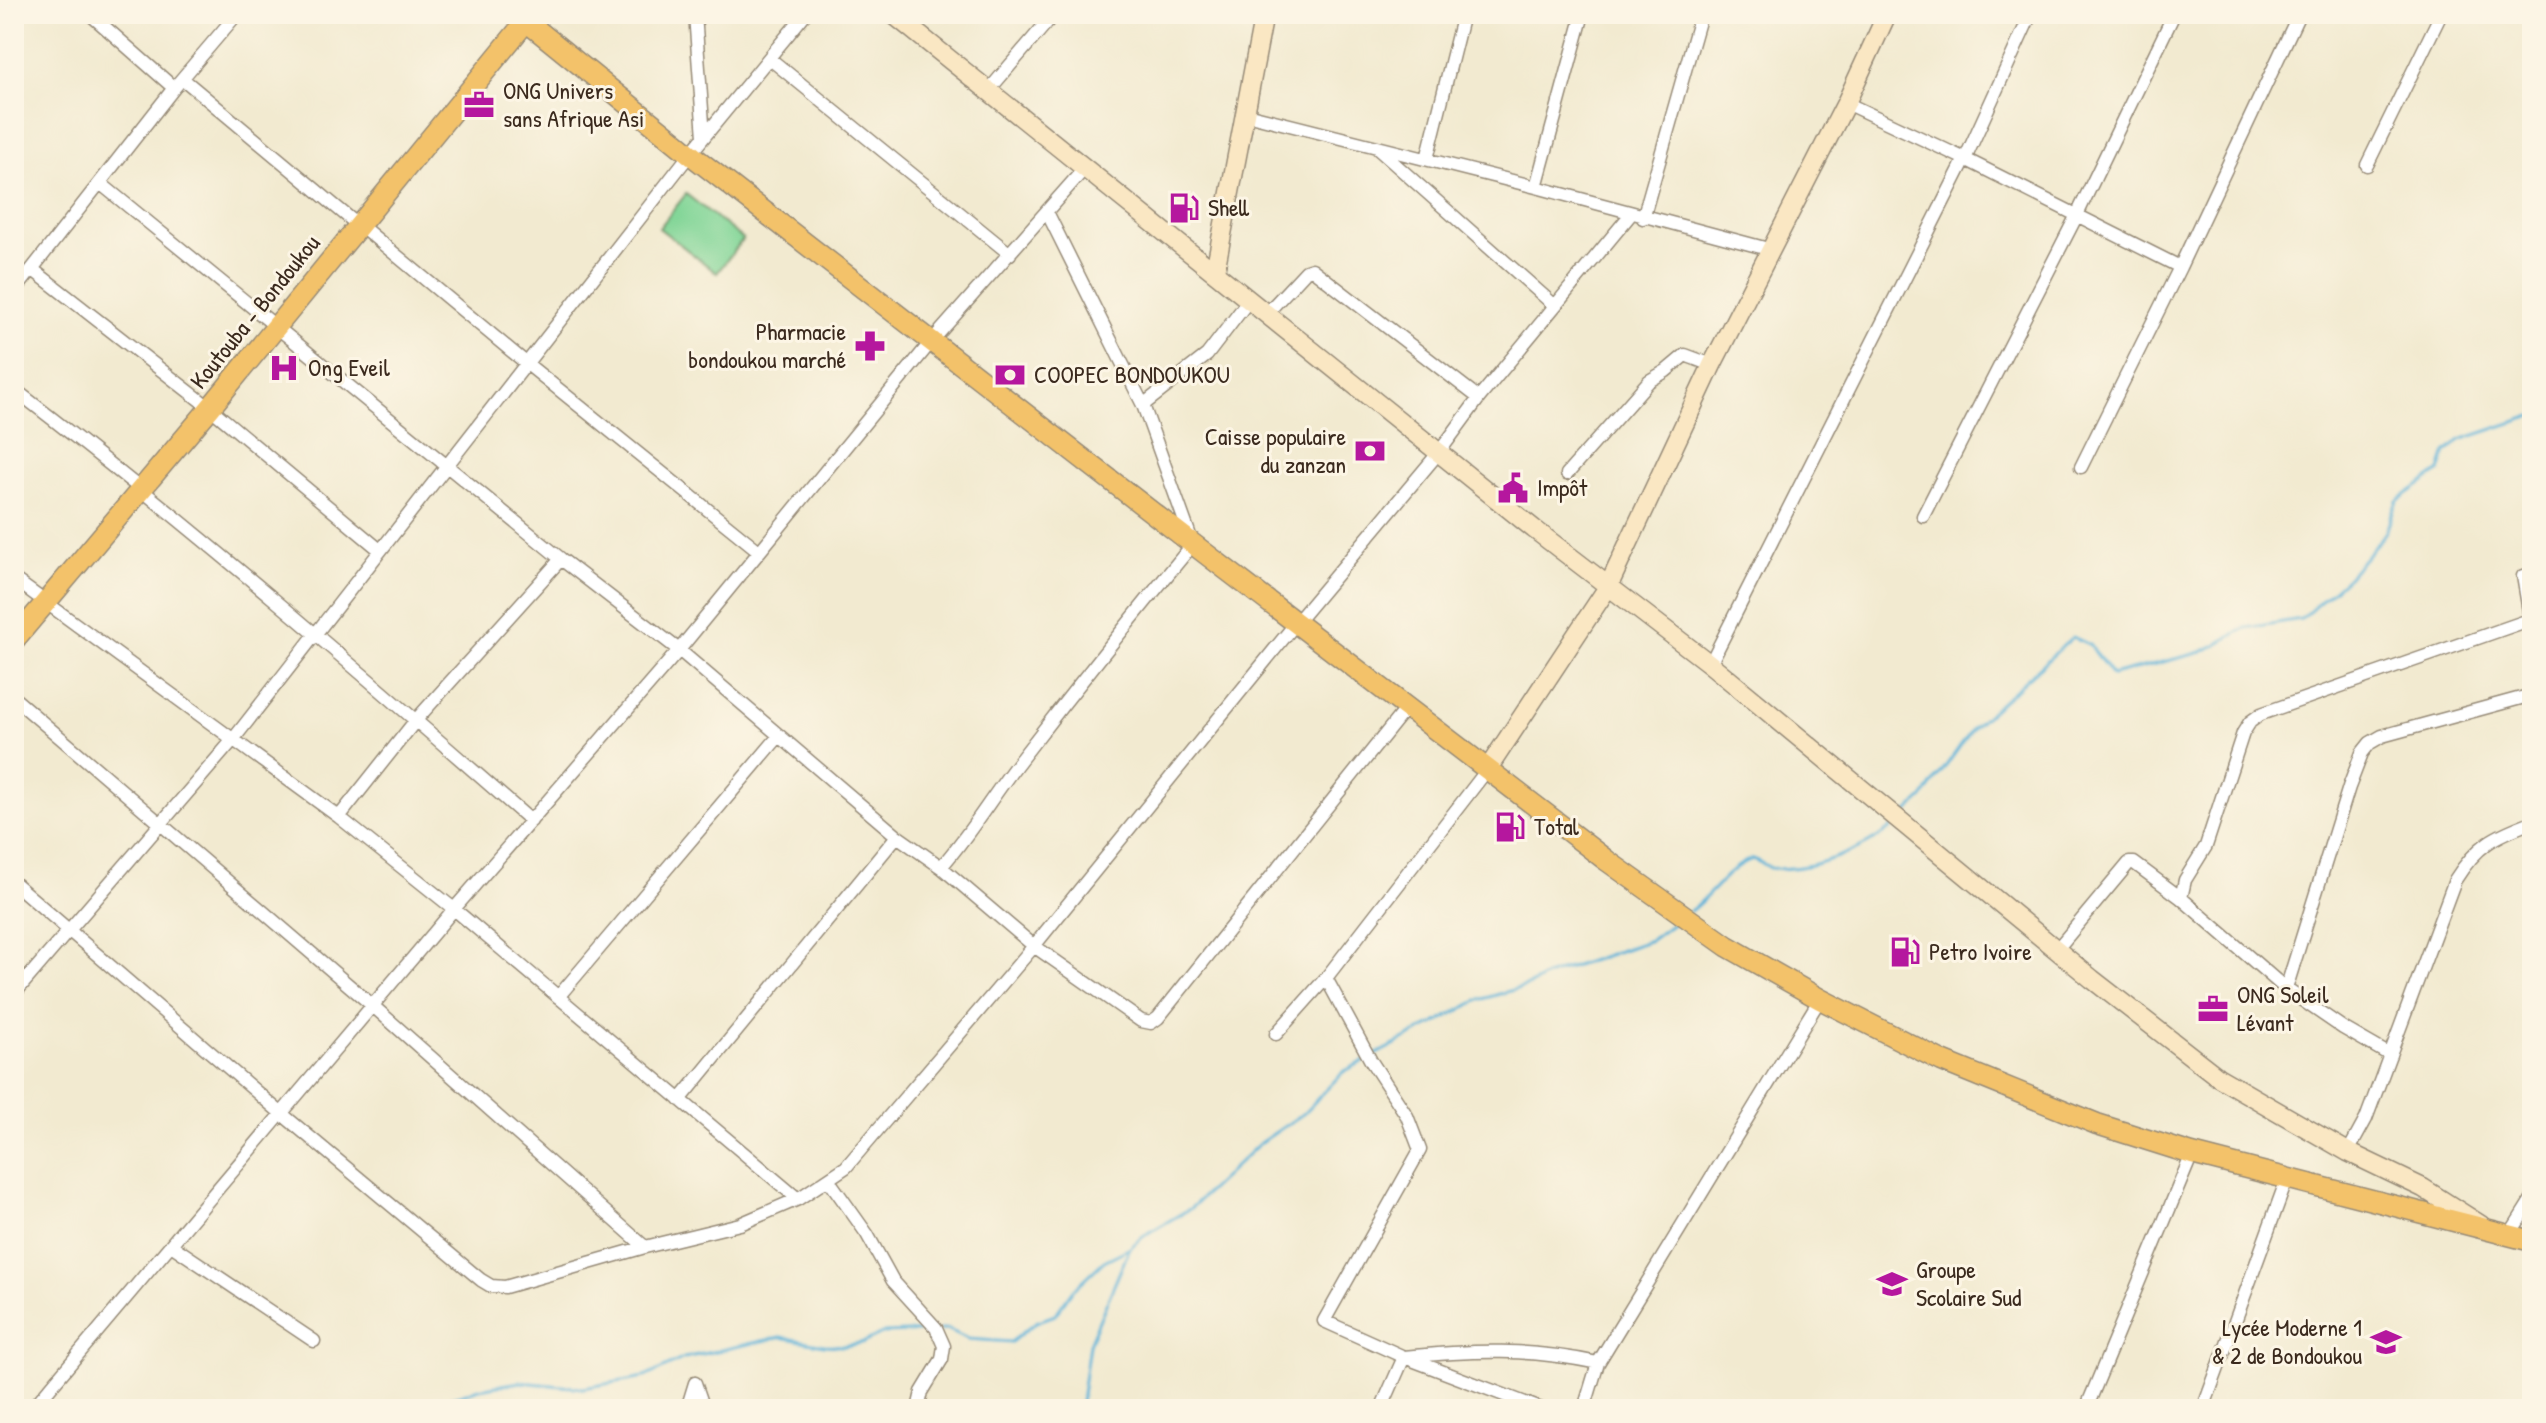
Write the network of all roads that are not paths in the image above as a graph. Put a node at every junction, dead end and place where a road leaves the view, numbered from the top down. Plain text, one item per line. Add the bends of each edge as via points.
1 (90, 14) edge
2 (237, 14) edge
3 (695, 14) edge
4 (805, 14) edge
5 (1054, 14) edge
6 (1264, 14) edge
7 (1463, 14) edge
8 (1583, 14) edge
9 (1701, 14) edge
10 (1887, 14) edge
11 (2031, 14) edge
12 (2174, 14) edge
13 (2299, 14) edge
14 (2441, 14) edge
15 (897, 15) edge
16 (525, 16) edge
17 (769, 58) junction
18 (178, 84) junction
19 (989, 90) junction
20 (1846, 103) junction
21 (1246, 114) junction
22 (704, 137) junction
23 (1374, 146) junction
24 (690, 154) junction
25 (1427, 159) junction
26 (1965, 159) junction
27 (2367, 165) dead end
28 (1084, 169) junction
29 (100, 183) junction
30 (1536, 187) junction
31 (1047, 212) junction
32 (2077, 215) junction
33 (1637, 216) junction
34 (360, 225) junction
35 (1772, 250) junction
36 (1010, 254) junction
37 (2180, 267) junction
38 (32, 269) junction
39 (1215, 271) junction
40 (14, 292) edge
41 (1249, 300) junction
42 (1555, 306) junction
43 (1266, 314) junction
44 (275, 328) junction
45 (931, 342) junction
46 (526, 363) junction
47 (1712, 365) junction
48 (14, 389) edge
49 (1479, 398) junction
50 (1143, 405) junction
51 (210, 408) junction
52 (1440, 451) junction
53 (446, 465) junction
54 (2081, 467) dead end
55 (1567, 474) dead end
56 (141, 487) junction
57 (1923, 516) dead end
58 (1193, 544) junction
59 (380, 550) junction
60 (759, 551) junction
61 (561, 559) junction
62 (2523, 576) dead end
63 (14, 579) edge
64 (1608, 587) junction
65 (46, 602) junction
66 (1296, 623) junction
67 (2531, 625) edge
68 (314, 636) junction
69 (14, 640) edge
70 (679, 650) junction
71 (1710, 664) junction
72 (2532, 695) edge
73 (14, 698) edge
74 (1407, 707) junction
75 (416, 720) junction
76 (779, 736) junction
77 (232, 741) junction
78 (1487, 770) junction
79 (339, 817) junction
80 (531, 821) junction
81 (2532, 822) edge
82 (158, 824) junction
83 (897, 836) junction
84 (941, 867) junction
85 (14, 883) edge
86 (2181, 898) junction
87 (454, 909) junction
88 (70, 931) junction
89 (1034, 946) junction
90 (2058, 948) junction
91 (1326, 978) junction
92 (2286, 989) junction
93 (14, 994) edge
94 (558, 997) junction
95 (1820, 999) junction
96 (373, 1006) junction
97 (1276, 1034) dead end
98 (2390, 1055) junction
99 (680, 1100) junction
100 (282, 1114) junction
101 (2348, 1152) junction
102 (2192, 1154) junction
103 (828, 1179) junction
104 (2287, 1179) junction
105 (798, 1199) junction
106 (2532, 1199) edge
107 (2485, 1227) junction
108 (2510, 1234) junction
109 (2532, 1241) edge
110 (171, 1245) junction
111 (645, 1247) junction
112 (314, 1341) dead end
113 (1404, 1357) junction
114 (1598, 1363) junction
115 (32, 1409) edge
116 (687, 1409) edge
117 (704, 1409) edge
118 (918, 1409) edge
119 (1381, 1409) edge
120 (1541, 1409) edge
121 (1584, 1409) edge
122 (2086, 1409) edge
123 (2203, 1409) edge

1 - 18 street
2 - 18 street
3 - 22 street
4 - 17 street
5 - 19 street
6 - 21 street
7 - 25 street
8 - 30 street
9 - 33 street
10 - 20 street
11 - 26 street
12 - 32 street
13 - 37 street
14 - 27 street
15 - 19 street
16 - 24 main road
16 - 34 main road, Koutouba - Bondoukou
17 - 22 street
17 - 36 street
18 - 29 street
18 - 34 street
19 - 28 street
20 - 26 street
20 - 35 street
21 - 23 street
21 - 39 street
22 - 24 street
23 - 25 street
23 - 42 street
24 - 45 main road
24 - 46 street
25 - 30 street
26 - 32 street
26 - 71 street
28 - 31 street
28 - 39 street
29 - 38 street
29 - 44 street
30 - 33 street
31 - 36 street
31 - 50 street
32 - 37 street
32 - 57 street
33 - 35 street
33 - 42 street
34 - 44 main road, Koutouba - Bondoukou
34 - 46 street
35 - 47 street
36 - 45 street
37 - 54 street
38 - 40 street
38 - 51 street
39 - 41 street
41 - 43 street
41 - 50 street via 1207,355
42 - 49 street
43 - 49 street via 1312,269
43 - 52 street
44 - 51 main road, Koutouba - Bondoukou
44 - 53 street
45 - 58 main road
45 - 60 street
46 - 53 street
46 - 60 street
47 - 55 street via 1685,355 1649,381
47 - 64 street
48 - 56 street
49 - 52 street
50 - 58 street
51 - 56 main road, Koutouba - Bondoukou
51 - 59 street
52 - 64 street
52 - 66 street
53 - 59 street
53 - 61 street
56 - 65 main road, Koutouba - Bondoukou
56 - 68 street
58 - 66 main road
58 - 84 street via 1101,654
59 - 68 street
60 - 70 street
61 - 70 street
61 - 75 street
62 - 67 street
63 - 65 street
64 - 71 street
64 - 78 street
65 - 69 main road, Koutouba - Bondoukou
65 - 77 street
66 - 74 main road
66 - 89 street
67 - 86 street via 2274,709 2250,722 2206,846 2185,880
68 - 75 street
68 - 77 street
70 - 76 street
70 - 80 street
71 - 90 street
72 - 92 street via 2370,743 2349,787
73 - 82 street
74 - 78 main road
74 - 89 street via 1151,1023
75 - 79 street
75 - 80 street
76 - 83 street
76 - 94 street
77 - 79 street
77 - 82 street
78 - 91 street
78 - 95 main road via 1673,910
79 - 87 street
80 - 87 street
81 - 98 street via 2489,841 2455,880
82 - 88 street
82 - 96 street
83 - 84 street
83 - 99 street
84 - 89 street
85 - 88 street
86 - 90 street via 2129,863
86 - 92 street
87 - 94 street
87 - 96 street
88 - 93 street
88 - 100 street
89 - 103 street via 846,1167
90 - 101 street via 2218,1077
91 - 97 street
91 - 113 street via 1407,1116 1420,1150 1324,1321
92 - 98 street
94 - 99 street
95 - 102 main road via 2019,1094
95 - 114 street
96 - 100 street
96 - 111 street
98 - 101 street
99 - 105 street
100 - 110 street
100 - 111 street via 491,1286 505,1287
101 - 107 street via 2423,1188
102 - 104 main road
102 - 122 street
103 - 105 street
103 - 118 street via 893,1281 936,1328 944,1346
104 - 107 main road
104 - 123 street
105 - 111 street via 740,1224
106 - 108 street
107 - 108 main road
108 - 109 main road
110 - 112 street
110 - 115 street
113 - 114 street via 1518,1350
113 - 119 street
113 - 120 street
114 - 121 street
116 - 117 street via 695,1383

